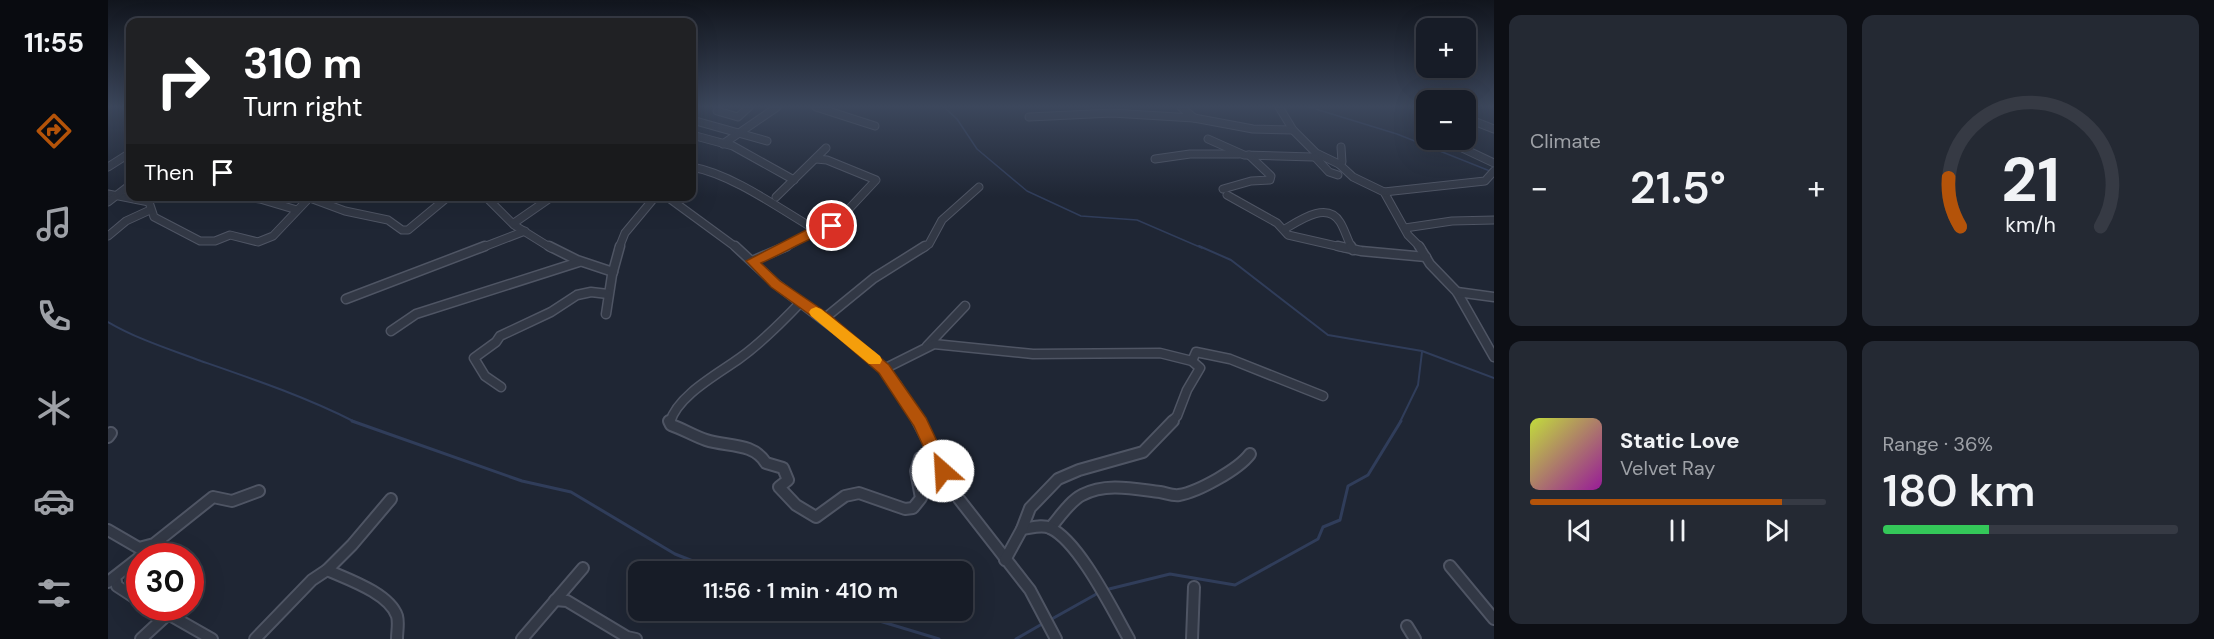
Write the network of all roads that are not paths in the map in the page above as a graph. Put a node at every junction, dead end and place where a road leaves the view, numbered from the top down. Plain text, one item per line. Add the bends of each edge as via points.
1 (698, 137) edge
2 (733, 137) edge
3 (752, 137) edge
4 (1299, 137) edge
5 (1208, 139) dead end
6 (767, 141) dead end
7 (723, 144) junction
8 (1341, 147) dead end
9 (826, 148) dead end
10 (1461, 150) edge
11 (1239, 154) junction
12 (1249, 155) junction
13 (126, 156) edge
14 (1317, 156) junction
15 (816, 159) junction
16 (1155, 159) dead end
17 (1494, 163) edge
18 (1339, 164) junction
19 (108, 167) edge
20 (696, 168) edge
21 (1494, 171) edge
22 (1338, 175) dead end
23 (794, 180) junction
24 (126, 187) edge
25 (979, 187) dead end
26 (1384, 192) junction
27 (110, 197) edge
28 (776, 197) dead end
29 (126, 199) edge
30 (141, 201) edge
31 (267, 201) edge
32 (306, 201) edge
33 (320, 201) edge
34 (443, 201) edge
35 (489, 201) edge
36 (546, 201) edge
37 (652, 201) edge
38 (672, 201) edge
39 (150, 210) junction
40 (297, 210) junction
41 (1494, 219) edge
42 (514, 223) junction
43 (1405, 228) junction
44 (1285, 229) junction
45 (816, 230) junction
46 (525, 231) junction
47 (108, 236) edge
48 (1353, 250) junction
49 (1426, 256) junction
50 (752, 261) junction
51 (579, 262) junction
52 (613, 272) junction
53 (1457, 292) junction
54 (608, 294) junction
55 (1494, 297) edge
56 (346, 299) dead end
57 (801, 302) junction
58 (965, 306) dead end
59 (606, 314) dead end
60 (825, 318) junction
61 (391, 331) dead end
62 (927, 346) junction
63 (1494, 357) edge
64 (1192, 361) junction
65 (884, 369) junction
66 (501, 387) dead end
67 (1323, 396) dead end
68 (935, 454) junction
69 (1250, 454) dead end
70 (259, 491) dead end
71 (391, 499) dead end
72 (1050, 528) junction
73 (1022, 529) junction
74 (108, 530) edge
75 (130, 543) edge
76 (155, 543) edge
77 (1005, 560) junction
78 (1450, 566) dead end
79 (126, 567) edge
80 (583, 568) dead end
81 (327, 570) junction
82 (112, 580) edge
83 (1194, 587) dead end
84 (126, 592) edge
85 (555, 600) junction
86 (1494, 619) edge
87 (160, 621) edge
88 (180, 621) edge
89 (1407, 626) dead end
90 (141, 639) edge
91 (212, 639) edge
92 (255, 639) edge
93 (397, 639) edge
94 (522, 639) edge
95 (636, 639) edge
96 (1056, 639) edge
97 (1129, 639) edge
98 (1192, 639) edge
99 (1416, 639) edge

1 - 7 street
2 - 7 street
3 - 6 street
4 - 14 street
5 - 11 street
7 - 23 street
8 - 18 street
9 - 15 street
10 - 17 street
11 - 12 street
11 - 16 street
12 - 14 street
12 - 44 street via 1271,176 1270,180 1225,192
13 - 19 street
14 - 18 street
14 - 22 street via 1329,172
15 - 23 street
15 - 45 street via 876,180 832,226
18 - 26 street via 1353,177
20 - 45 street via 727,179
21 - 26 street via 1485,181
23 - 28 street
24 - 27 street
25 - 60 street via 942,220 929,244 874,278
26 - 43 street
27 - 29 street
30 - 39 street via 149,202
31 - 40 street
32 - 40 street
33 - 34 street via 388,220 402,230 408,230
35 - 42 street
36 - 42 street
37 - 52 street via 624,237
38 - 50 street
39 - 40 street via 154,217 200,241 230,235 258,242 273,236
39 - 47 street via 126,221
41 - 43 street
42 - 46 street
43 - 49 street
44 - 48 street via 1296,238
44 - 48 street via 1310,216 1330,213
45 - 50 street
46 - 51 street
46 - 56 street
48 - 49 street
49 - 53 street
50 - 57 street
51 - 52 street
51 - 61 street via 416,314
52 - 54 street
53 - 55 street
53 - 63 street
54 - 59 street
54 - 66 street via 577,295 500,336 474,358 492,384
57 - 60 street
57 - 68 street via 740,358 702,382 674,413 671,425 705,440 750,449 766,463 783,468 788,480 779,487 782,493 816,518 851,493 905,509 914,508 921,498 916,465 920,458
58 - 62 street
60 - 65 street
62 - 64 street via 946,344 1033,354 1160,353
62 - 65 street
64 - 67 street via 1197,352 1215,354
64 - 73 street via 1200,368 1177,416 1151,445 1143,452 1058,479 1035,500
65 - 68 street via 920,422
68 - 77 street via 951,488
69 - 72 street via 1219,479 1178,495 1122,487 1081,495
70 - 76 street via 231,501 213,497
71 - 81 street
72 - 73 street
72 - 97 street via 1074,547
73 - 77 street
74 - 75 street
77 - 96 street via 1029,587
78 - 86 street
79 - 82 street
80 - 85 street
81 - 92 street via 312,580
81 - 93 street via 376,594 393,608 398,619
82 - 84 street
83 - 98 street
85 - 94 street
85 - 95 street via 567,601
87 - 90 street
88 - 91 street
89 - 99 street

